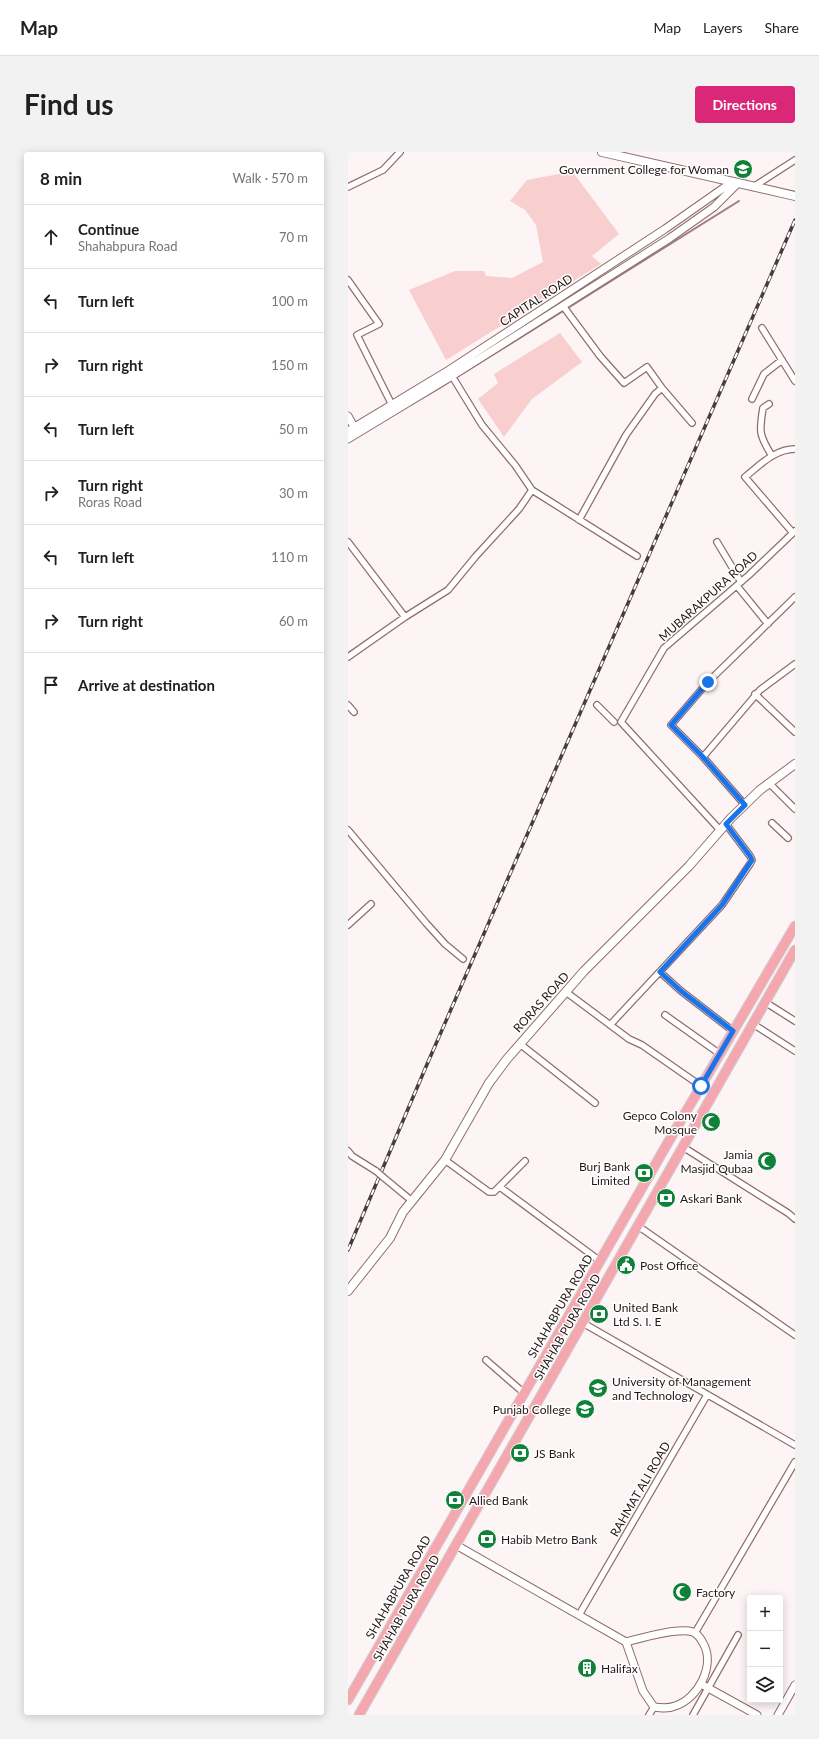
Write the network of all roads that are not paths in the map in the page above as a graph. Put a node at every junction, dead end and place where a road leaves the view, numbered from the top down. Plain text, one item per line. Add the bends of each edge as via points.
1 (400, 152) edge
2 (602, 152) edge
3 (795, 160) edge
4 (735, 182) junction
5 (348, 187) edge
6 (753, 187) junction
7 (795, 196) edge
8 (665, 229) junction
9 (670, 238) junction
10 (348, 280) edge
11 (563, 306) junction
12 (762, 328) dead end
13 (782, 360) junction
14 (451, 373) junction
15 (795, 381) edge
16 (662, 388) junction
17 (752, 399) dead end
18 (769, 404) dead end
19 (392, 405) junction
20 (348, 416) edge
21 (692, 423) dead end
22 (351, 429) edge
23 (348, 439) edge
24 (795, 448) edge
25 (772, 456) junction
26 (532, 490) junction
27 (579, 520) junction
28 (794, 532) edge
29 (348, 542) edge
30 (717, 542) dead end
31 (637, 556) dead end
32 (739, 584) junction
33 (795, 597) edge
34 (405, 617) junction
35 (768, 624) junction
36 (348, 657) edge
37 (795, 664) edge
38 (755, 694) junction
39 (348, 705) edge
40 (597, 705) dead end
41 (354, 712) dead end
42 (614, 722) dead end
43 (795, 732) edge
44 (703, 757) junction
45 (795, 764) edge
46 (770, 783) junction
47 (745, 805) junction
48 (795, 810) edge
49 (772, 823) dead end
50 (726, 824) junction
51 (348, 830) edge
52 (720, 830) junction
53 (788, 838) dead end
54 (371, 904) dead end
55 (348, 925) edge
56 (795, 926) edge
57 (795, 950) edge
58 (463, 959) dead end
59 (660, 972) junction
60 (566, 992) junction
61 (765, 1002) junction
62 (665, 1015) dead end
63 (795, 1021) edge
64 (753, 1024) junction
65 (610, 1025) junction
66 (733, 1031) junction
67 (520, 1044) junction
68 (795, 1051) edge
69 (720, 1054) junction
70 (701, 1086) junction
71 (595, 1103) dead end
72 (683, 1147) junction
73 (349, 1156) edge
74 (445, 1160) junction
75 (525, 1161) dead end
76 (500, 1187) junction
77 (412, 1201) junction
78 (795, 1219) edge
79 (638, 1226) junction
80 (600, 1260) junction
81 (348, 1291) edge
82 (569, 1315) junction
83 (583, 1323) junction
84 (795, 1335) edge
85 (486, 1360) dead end
86 (524, 1394) junction
87 (707, 1395) junction
88 (795, 1445) edge
89 (795, 1462) edge
90 (441, 1536) junction
91 (456, 1545) junction
92 (579, 1615) junction
93 (695, 1632) junction
94 (738, 1635) dead end
95 (626, 1642) junction
96 (369, 1662) junction
97 (384, 1671) junction
98 (701, 1684) junction
99 (795, 1685) edge
100 (709, 1688) junction
101 (348, 1700) edge
102 (654, 1707) junction
103 (359, 1715) edge
104 (649, 1715) edge
105 (693, 1715) edge
106 (756, 1715) edge
107 (778, 1715) edge

1 - 5 street via 383,170
2 - 4 main road
3 - 6 street
4 - 6 main road
4 - 8 street, CAPITAL ROAD
4 - 9 street via 714,207
6 - 7 main road
8 - 9 street
8 - 14 street, CAPITAL ROAD
9 - 11 street
10 - 19 street via 379,324 357,334
11 - 14 street
11 - 16 street via 600,356 624,383 647,367
12 - 13 street
13 - 15 street
13 - 17 street via 764,374
14 - 19 street, CAPITAL ROAD
14 - 23 street
14 - 26 street via 482,425
16 - 21 street
16 - 27 street via 626,435
18 - 25 street via 764,408 760,428 762,440
19 - 22 street, CAPITAL ROAD
20 - 22 street
24 - 25 street
25 - 28 street via 745,477
26 - 27 street
26 - 34 street via 519,509 448,590
27 - 31 street
28 - 32 street, MUBARAKPURA ROAD
29 - 34 street
30 - 32 street
32 - 35 street
32 - 52 street, MUBARAKPURA ROAD via 664,648 621,722
33 - 35 street
34 - 36 street
35 - 44 street via 708,682 671,725
37 - 38 street
38 - 43 street
38 - 44 street
39 - 41 street
40 - 42 street
44 - 47 street
45 - 46 main road, RORAS ROAD
46 - 47 main road, RORAS ROAD
46 - 48 street
47 - 50 main road, RORAS ROAD
49 - 53 street
50 - 52 main road, RORAS ROAD
50 - 59 street via 752,860 722,905
51 - 58 street via 435,934
52 - 60 main road, RORAS ROAD
54 - 55 street
56 - 66 main road, SHAHABPURA ROAD
57 - 61 main road, SHAHAB PURA ROAD
59 - 65 street
59 - 66 street
60 - 65 street
60 - 67 main road, RORAS ROAD
61 - 63 street
61 - 64 main road, SHAHAB PURA ROAD
62 - 69 street
64 - 68 street
64 - 72 main road, SHAHAB PURA ROAD
65 - 70 street via 629,1039 642,1044
66 - 69 main road, SHAHABPURA ROAD
67 - 71 street
67 - 74 main road, RORAS ROAD via 489,1083
69 - 70 main road, SHAHABPURA ROAD
70 - 80 main road, SHAHABPURA ROAD
72 - 78 street
72 - 79 main road, SHAHAB PURA ROAD
73 - 77 street, bridge via 376,1171
74 - 76 street via 489,1192 494,1192
74 - 77 main road, RORAS ROAD
75 - 76 street
76 - 80 street
77 - 81 main road, RORAS ROAD via 403,1212 390,1238
79 - 83 main road, SHAHAB PURA ROAD
79 - 84 street
80 - 82 main road, SHAHABPURA ROAD
82 - 83 main road
82 - 86 main road, SHAHABPURA ROAD
83 - 87 street
83 - 91 main road, SHAHAB PURA ROAD
85 - 86 street
86 - 90 main road, SHAHABPURA ROAD
87 - 88 street
87 - 92 street, RAHMAT ALI ROAD
89 - 93 street
90 - 91 main road
90 - 96 main road, SHAHABPURA ROAD
91 - 92 street
91 - 97 main road, SHAHAB PURA ROAD
92 - 95 street
93 - 95 street via 671,1632
93 - 98 street via 705,1646 707,1656 706,1673
94 - 100 street
95 - 102 street via 643,1691
96 - 97 main road
96 - 101 main road, SHAHABPURA ROAD
97 - 103 main road, SHAHAB PURA ROAD
98 - 100 street
98 - 102 street via 679,1705 668,1708
99 - 107 street
100 - 105 street
100 - 106 street
102 - 104 street

